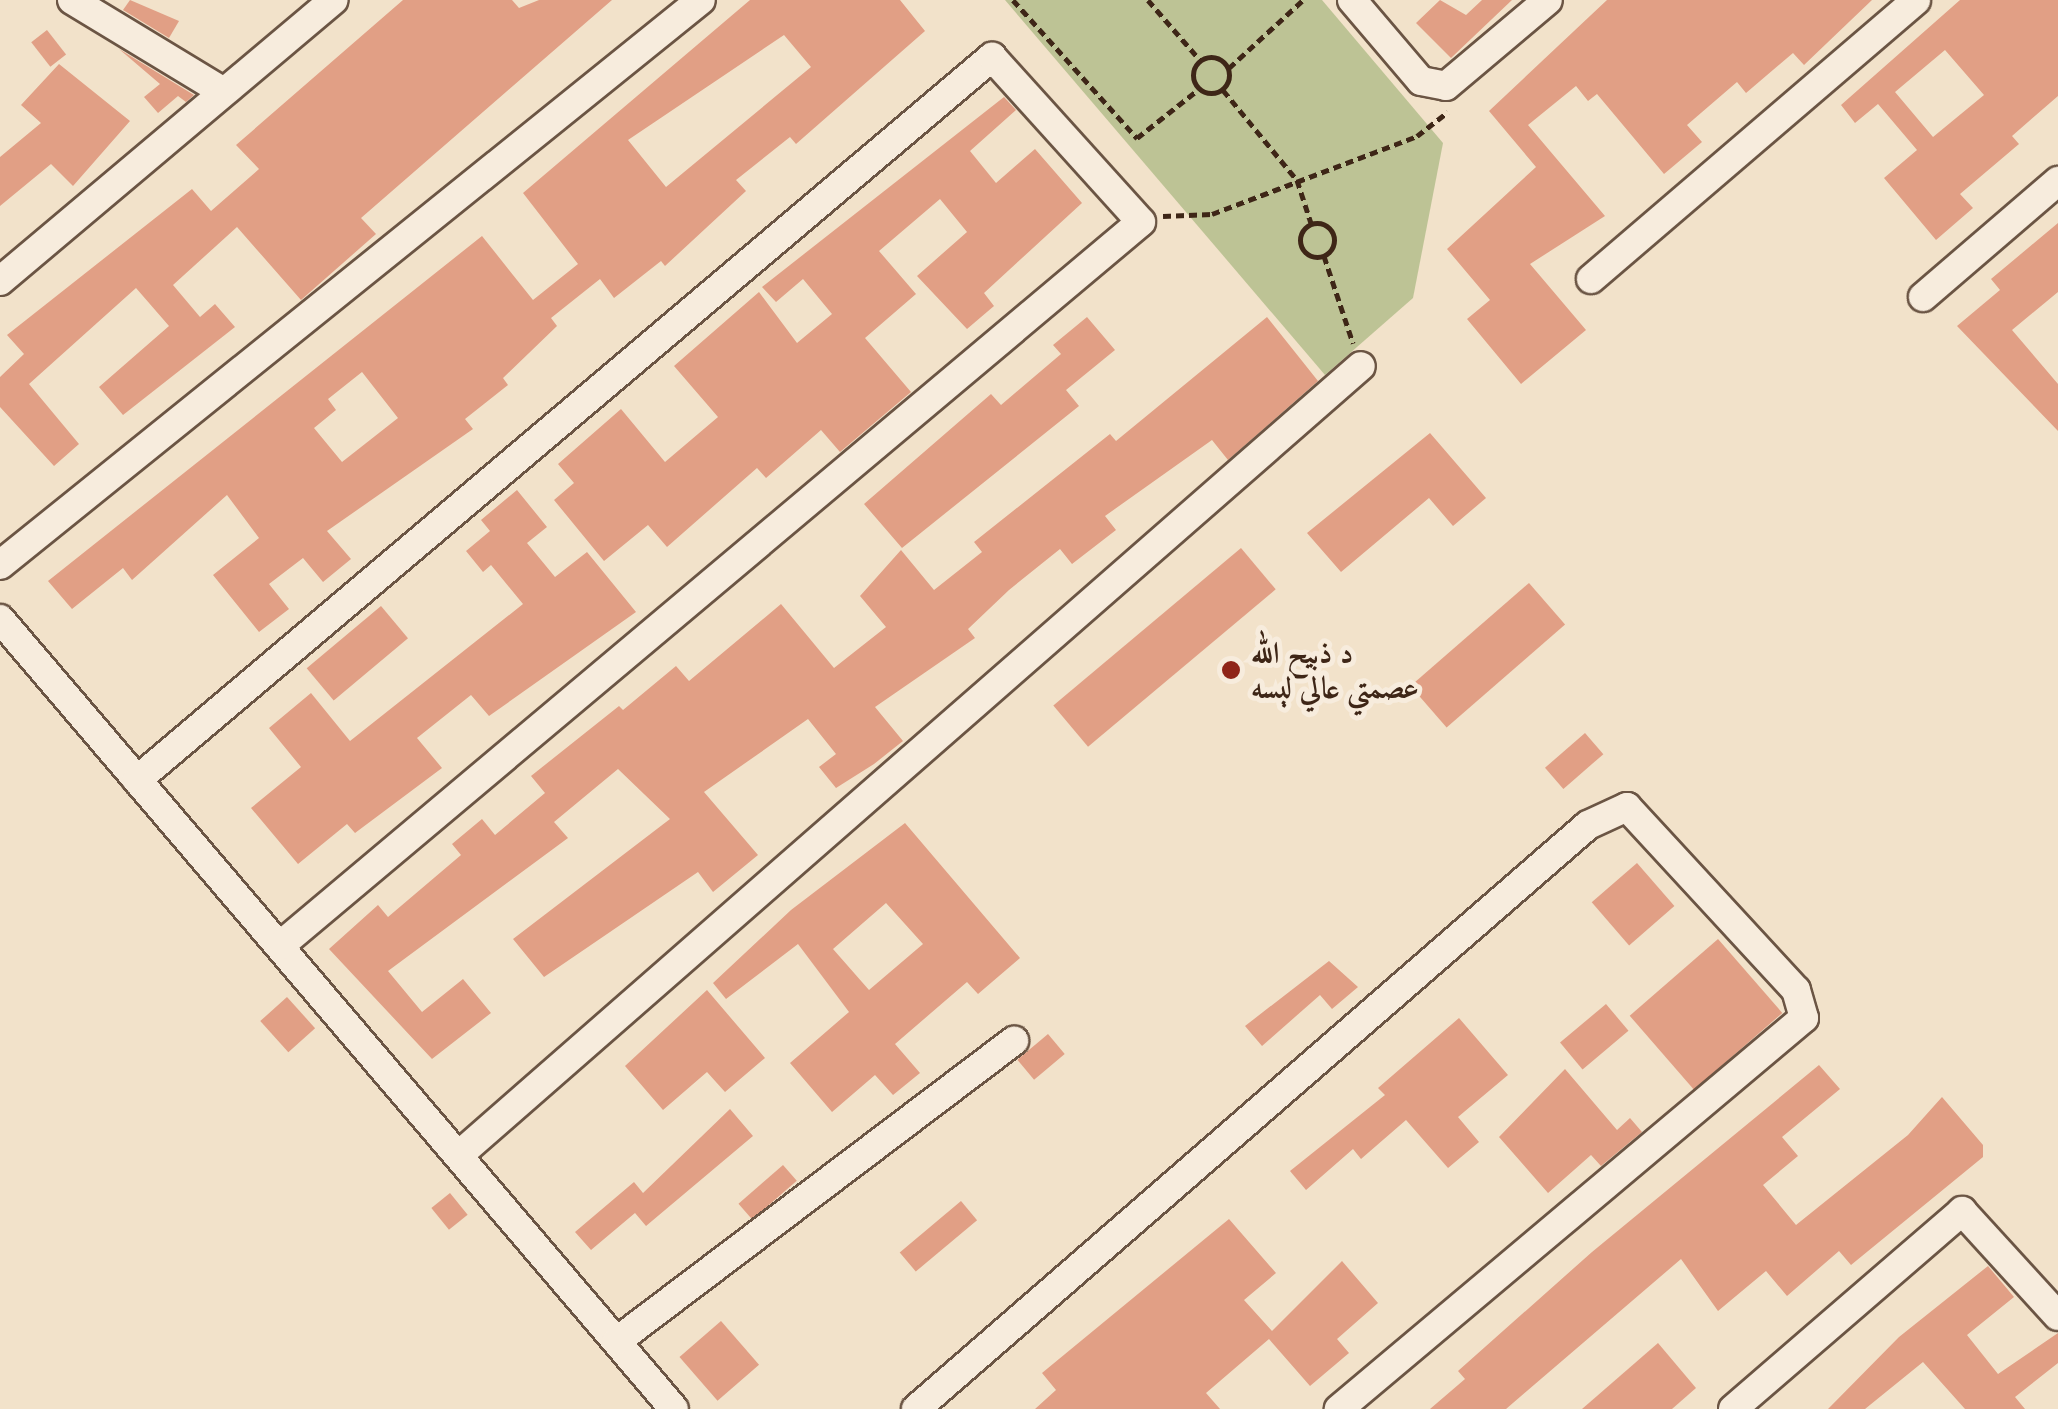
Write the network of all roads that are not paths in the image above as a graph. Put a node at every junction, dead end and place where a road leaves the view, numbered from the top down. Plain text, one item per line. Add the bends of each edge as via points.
1 (72, 0) edge
2 (334, 0) edge
3 (702, 0) edge
4 (1352, 0) edge
5 (1548, 0) edge
6 (1916, 0) edge
7 (222, 91) junction
8 (2058, 181) edge
9 (1592, 279) dead end
10 (0, 282) edge
11 (1923, 296) dead end
12 (1361, 366) road end
13 (0, 565) edge
14 (0, 619) edge
15 (137, 780) junction
16 (280, 945) junction
17 (1014, 1041) dead end
18 (458, 1155) junction
19 (2058, 1316) edge
20 (616, 1341) junction
21 (674, 1409) edge
22 (916, 1409) edge
23 (1340, 1409) edge
24 (1733, 1409) edge

1 - 7 street via 150,40
2 - 7 street
3 - 13 street
4 - 5 street via 1421,81 1446,86
6 - 9 street
7 - 10 street
8 - 11 street
12 - 18 street
14 - 15 street
15 - 16 street
15 - 16 street via 992,57 1141,222
16 - 18 street
17 - 20 street
18 - 20 street
19 - 24 street via 1962,1212
20 - 21 street
22 - 23 street via 1588,826 1626,807 1796,990 1804,1018

